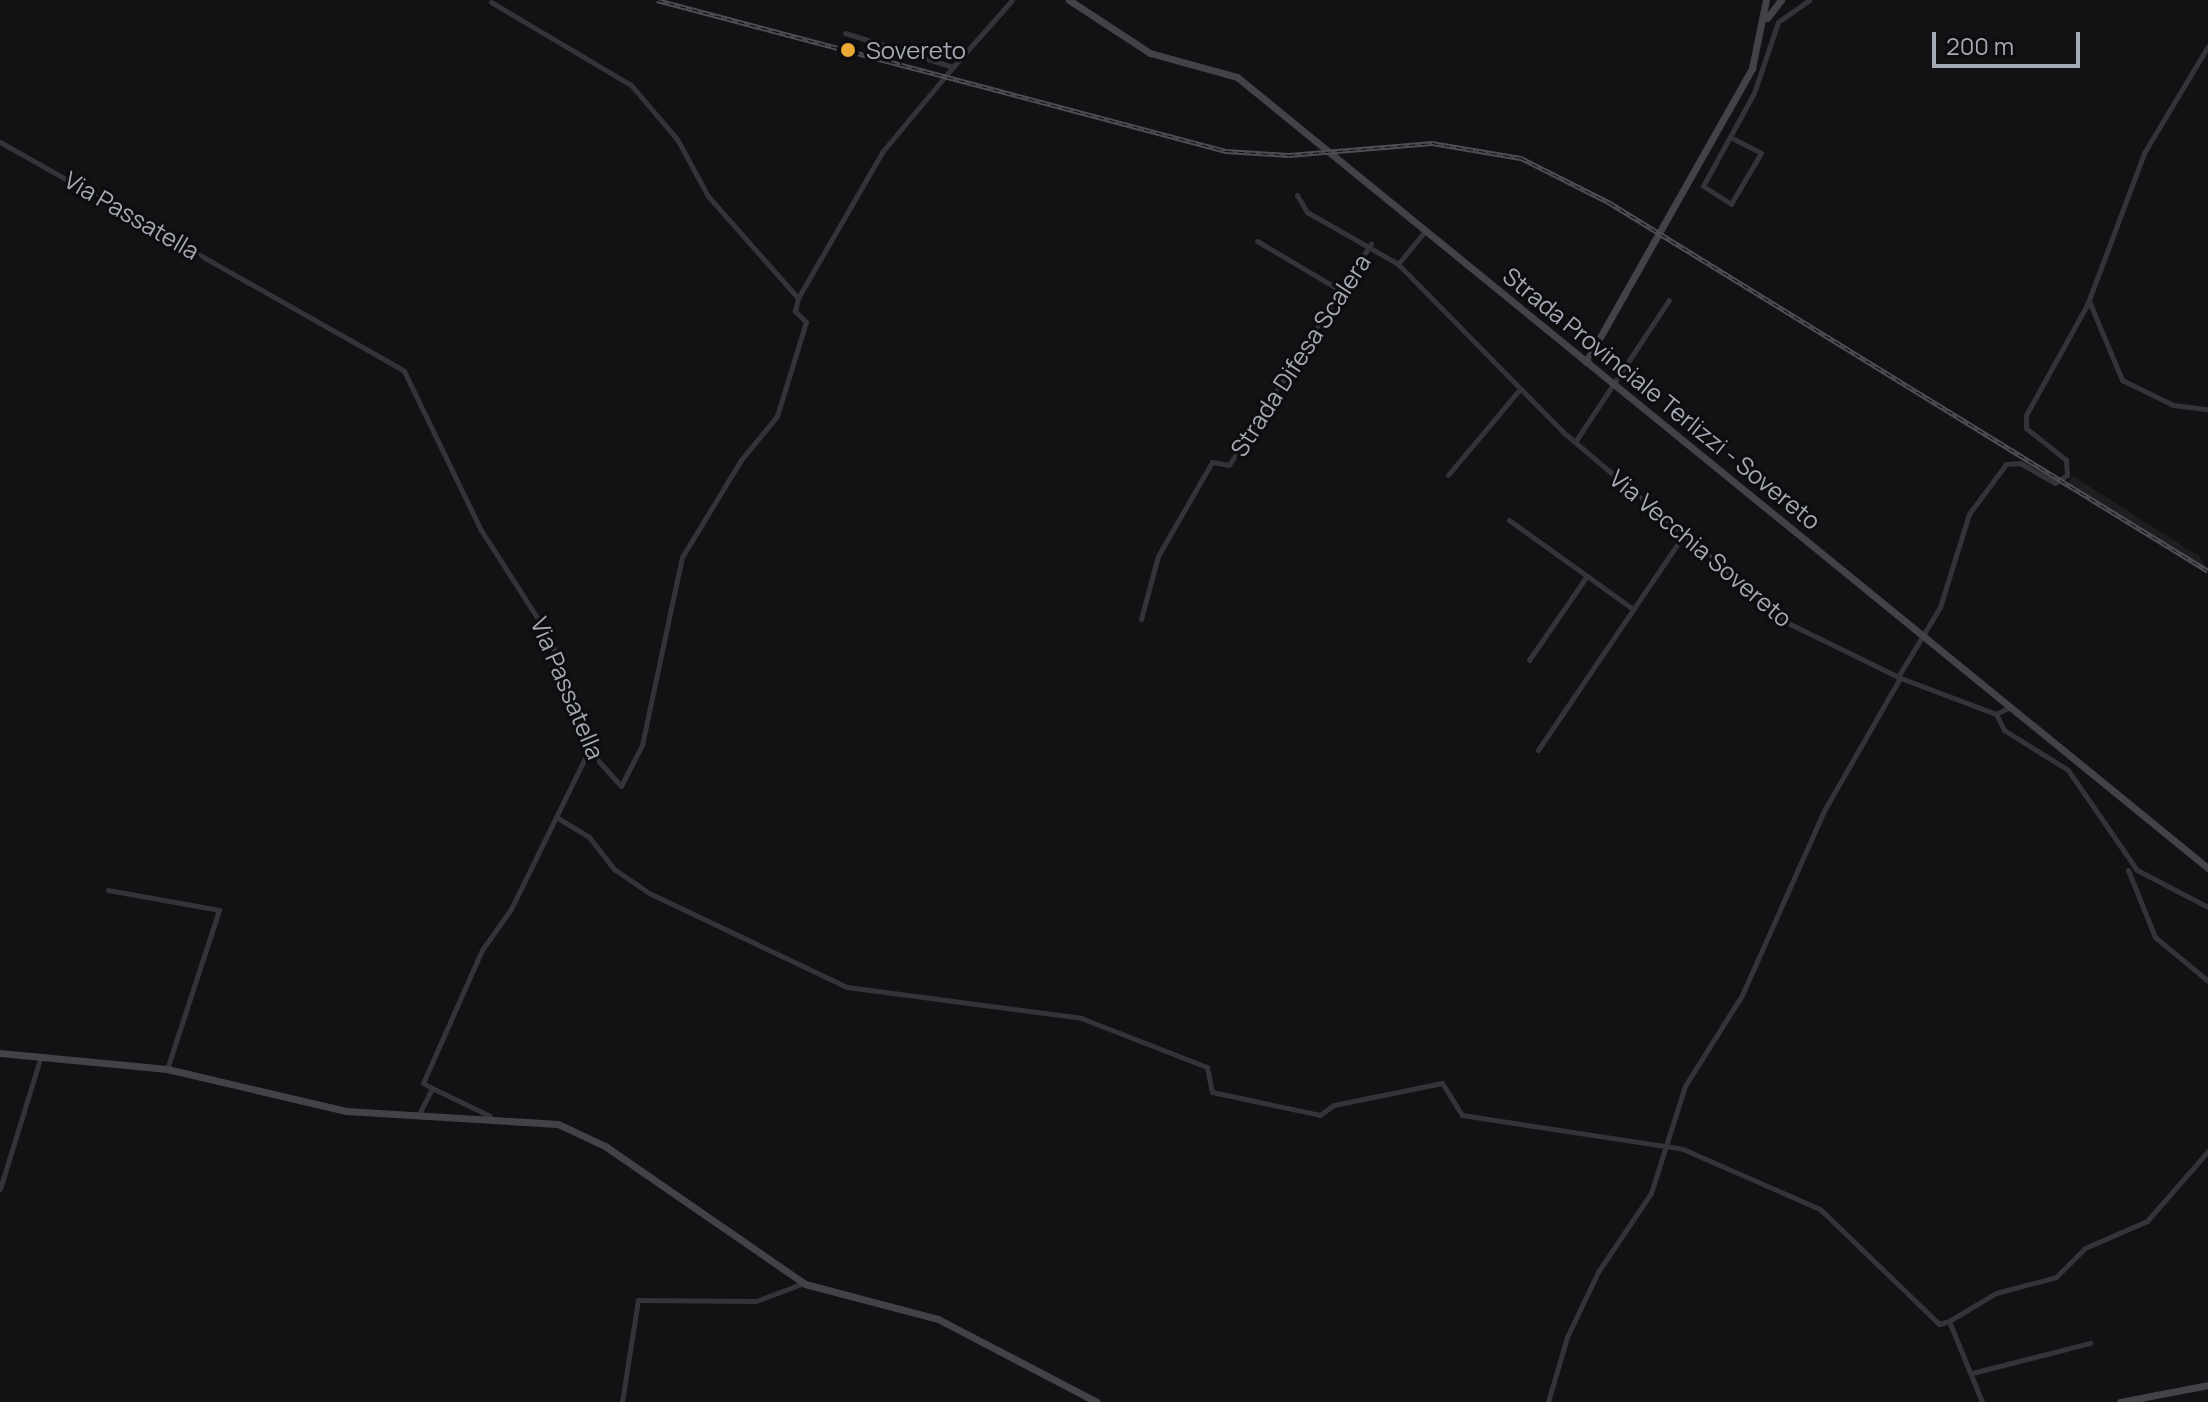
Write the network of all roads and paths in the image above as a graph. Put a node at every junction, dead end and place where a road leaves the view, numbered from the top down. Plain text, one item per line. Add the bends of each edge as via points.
1 (1012, 0) edge
2 (1069, 0) edge
3 (1766, 0) edge
4 (1781, 0) edge
5 (1809, 0) edge
6 (491, 2) dead end
7 (1763, 24) junction
8 (845, 33) dead end
9 (2208, 46) edge
10 (953, 67) junction
11 (1734, 139) dead end
12 (0, 142) edge
13 (1297, 195) dead end
14 (1425, 231) junction
15 (1257, 241) dead end
16 (1371, 244) junction
17 (1398, 264) junction
18 (1340, 290) junction
19 (798, 298) junction
20 (1669, 300) dead end
21 (2088, 301) junction
22 (1583, 359) junction
23 (1614, 384) junction
24 (1519, 390) junction
25 (2208, 409) edge
26 (1575, 442) junction
27 (1448, 475) dead end
28 (1509, 520) dead end
29 (1683, 536) junction
30 (1587, 576) junction
31 (1633, 609) junction
32 (1141, 619) dead end
33 (1923, 636) junction
34 (1529, 660) dead end
35 (1899, 678) junction
36 (2010, 707) junction
37 (1996, 714) junction
38 (590, 748) junction
39 (1538, 750) dead end
40 (556, 817) junction
41 (2208, 868) edge
42 (2128, 870) dead end
43 (108, 890) dead end
44 (2208, 907) edge
45 (2208, 981) edge
46 (0, 1053) edge
47 (39, 1062) junction
48 (167, 1069) junction
49 (432, 1088) junction
50 (419, 1114) junction
51 (490, 1116) junction
52 (1663, 1146) junction
53 (2208, 1151) edge
54 (0, 1189) edge
55 (804, 1283) junction
56 (1949, 1321) junction
57 (2090, 1343) dead end
58 (1972, 1373) junction
59 (2208, 1385) edge
60 (622, 1402) edge
61 (1097, 1402) edge
62 (1548, 1402) edge
63 (1982, 1402) edge
64 (2120, 1402) edge

1 - 10 street
2 - 14 main road, Strada Provinciale Terlizzi - Sovereto via 1150,53 1231,73
3 - 7 main road
4 - 7 main road
5 - 11 street via 1778,22 1759,83 1703,186 1731,204 1761,153
6 - 19 street via 631,85 677,139 708,196
7 - 22 main road via 1752,68
8 - 10 street
9 - 21 street via 2144,153
10 - 19 street via 883,151
12 - 38 street, Via Passatella via 404,371 481,530 549,636
13 - 16 street, Via Vecchia Sovereto via 1307,212
14 - 17 street
14 - 22 main road, Strada Provinciale Terlizzi - Sovereto
15 - 18 street
16 - 17 street, Via Vecchia Sovereto
16 - 18 street, Strada Difesa Scalera
17 - 24 street, Via Vecchia Sovereto
18 - 32 street, Strada Difesa Scalera via 1229,465 1212,462 1158,556
19 - 38 street, Via Passatella via 795,311 806,322 777,416 741,460 682,557 642,745 622,785
20 - 23 street
21 - 25 street via 2122,380 2173,405
21 - 33 street via 2024,421 2066,460 2067,475 2055,483 2020,463 2006,464 1969,514 1940,607
22 - 23 main road, Strada Provinciale Terlizzi - Sovereto
23 - 26 street
23 - 33 main road, Strada Provinciale Terlizzi - Sovereto
24 - 26 street, Via Vecchia Sovereto
24 - 27 street
26 - 29 street, Via Vecchia Sovereto
28 - 30 street
29 - 31 street
29 - 35 street, Via Vecchia Sovereto via 1810,637
30 - 31 street
30 - 34 street
31 - 39 street
33 - 35 street
33 - 36 main road, Strada Provinciale Terlizzi - Sovereto
35 - 37 street, Via Vecchia Sovereto
35 - 52 street via 1825,809 1742,995 1680,1096
36 - 37 street
36 - 41 main road, Strada Provinciale Terlizzi - Sovereto
37 - 44 street, Via Vecchia Sovereto via 2004,730 2068,770 2137,870
38 - 40 street
40 - 49 street via 429,1064 423,1083
40 - 52 street via 589,837 614,869 649,893 847,987 1081,1018 1207,1067 1212,1092 1320,1115 1334,1105 1442,1083 1462,1115
42 - 45 street via 2151,932
43 - 48 street via 219,910
46 - 47 main road
47 - 48 main road
47 - 54 street
48 - 50 main road via 326,1108
49 - 50 street
49 - 51 street
50 - 51 main road
51 - 55 main road via 582,1133
52 - 56 street via 1820,1209 1939,1324
52 - 62 street via 1651,1193 1598,1272 1567,1337
53 - 56 street via 2147,1221 2085,1248 2056,1277 1996,1293
55 - 60 street via 756,1301 638,1300
55 - 61 main road via 938,1319
56 - 58 street
57 - 58 street
58 - 63 street
59 - 64 main road

